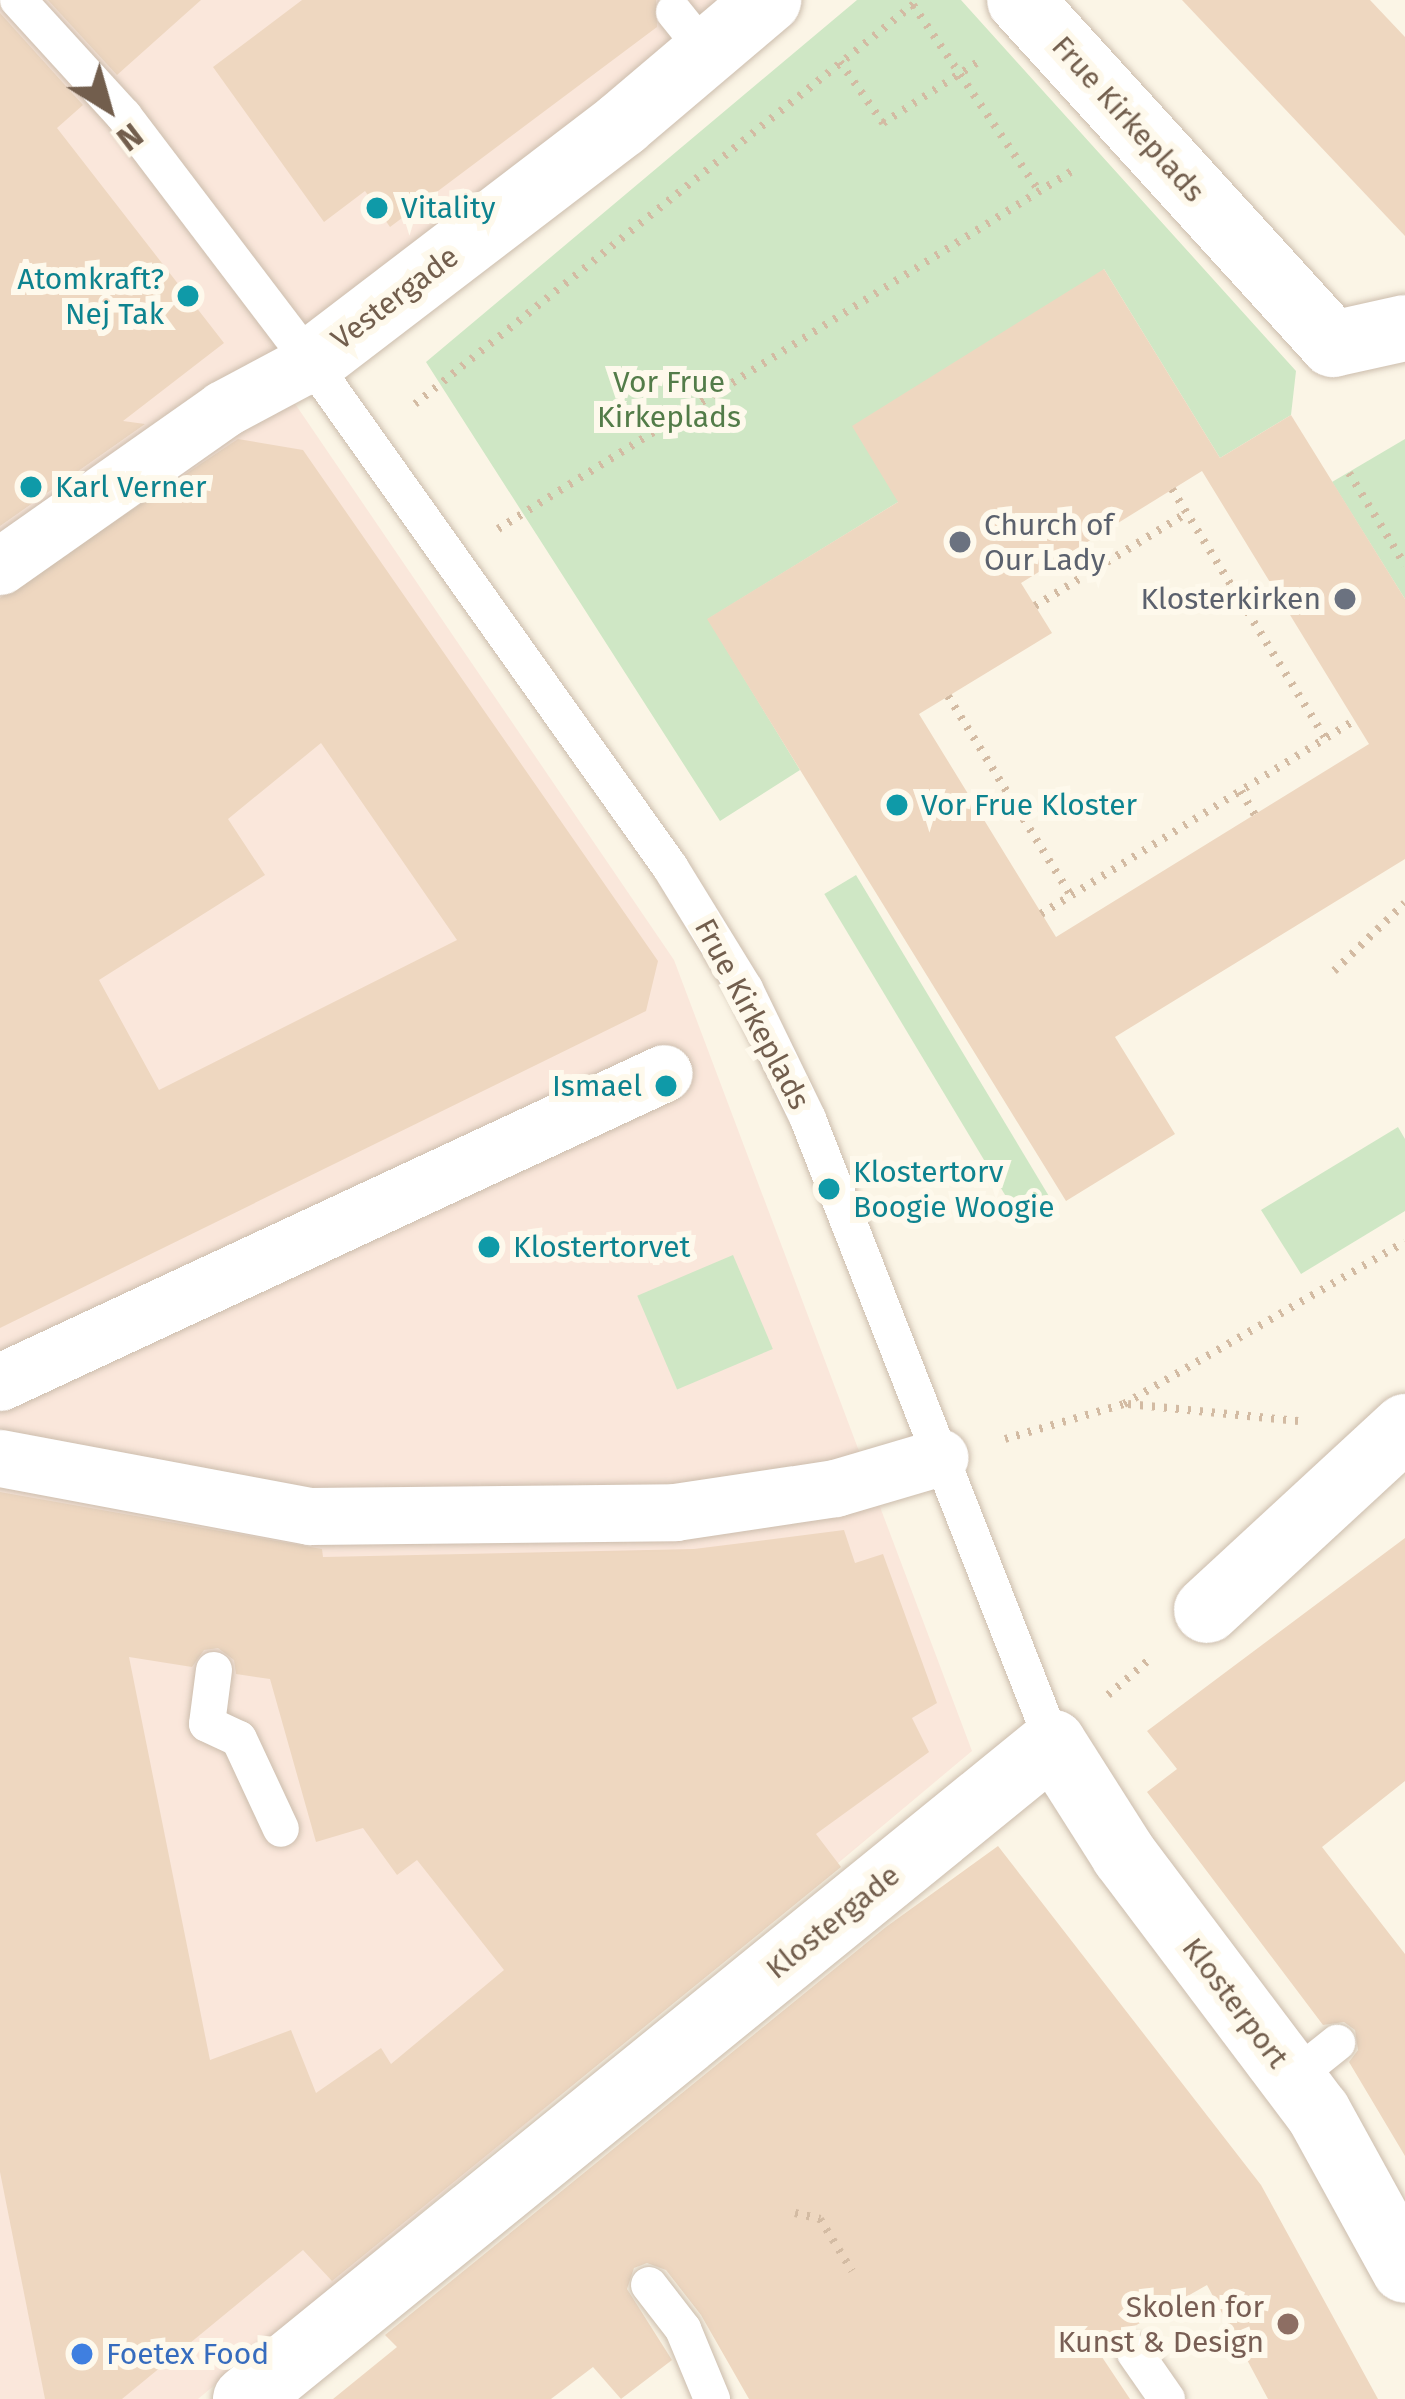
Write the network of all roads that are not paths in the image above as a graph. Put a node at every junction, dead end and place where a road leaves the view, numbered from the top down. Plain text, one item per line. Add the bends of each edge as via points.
1 (19, 0) edge
2 (768, 0) edge
3 (1030, 11) edge
4 (1405, 328) edge
5 (310, 362) junction
6 (0, 566) edge
7 (664, 1072) dead end
8 (0, 1382) edge
9 (1403, 1428) edge
10 (940, 1457) junction
11 (0, 1459) edge
12 (1207, 1610) road end
13 (214, 1670) dead end
14 (1053, 1743) junction
15 (280, 1829) dead end
16 (1405, 2270) edge
17 (649, 2285) dead end
18 (1136, 2353) dead end
19 (246, 2399) edge
20 (712, 2399) edge
21 (1167, 2399) edge

1 - 5 lane, Frue Kirkeplads via 124,116
2 - 5 street, Vestergade via 690,32
3 - 4 street, Frue Kirkeplads via 1333,344
5 - 6 street, Vestergade via 224,410
5 - 10 lane, Frue Kirkeplads via 670,867 745,988 808,1119
7 - 8 street
9 - 12 street
10 - 11 street via 836,1488 675,1512 310,1516 198,1511
10 - 14 lane, Frue Kirkeplads
13 - 15 lane via 206,1724 239,1739
14 - 16 street, Klosterport via 1124,1855 1315,2061
14 - 19 street, Klostergade via 558,2172
17 - 20 lane via 683,2329
18 - 21 lane

